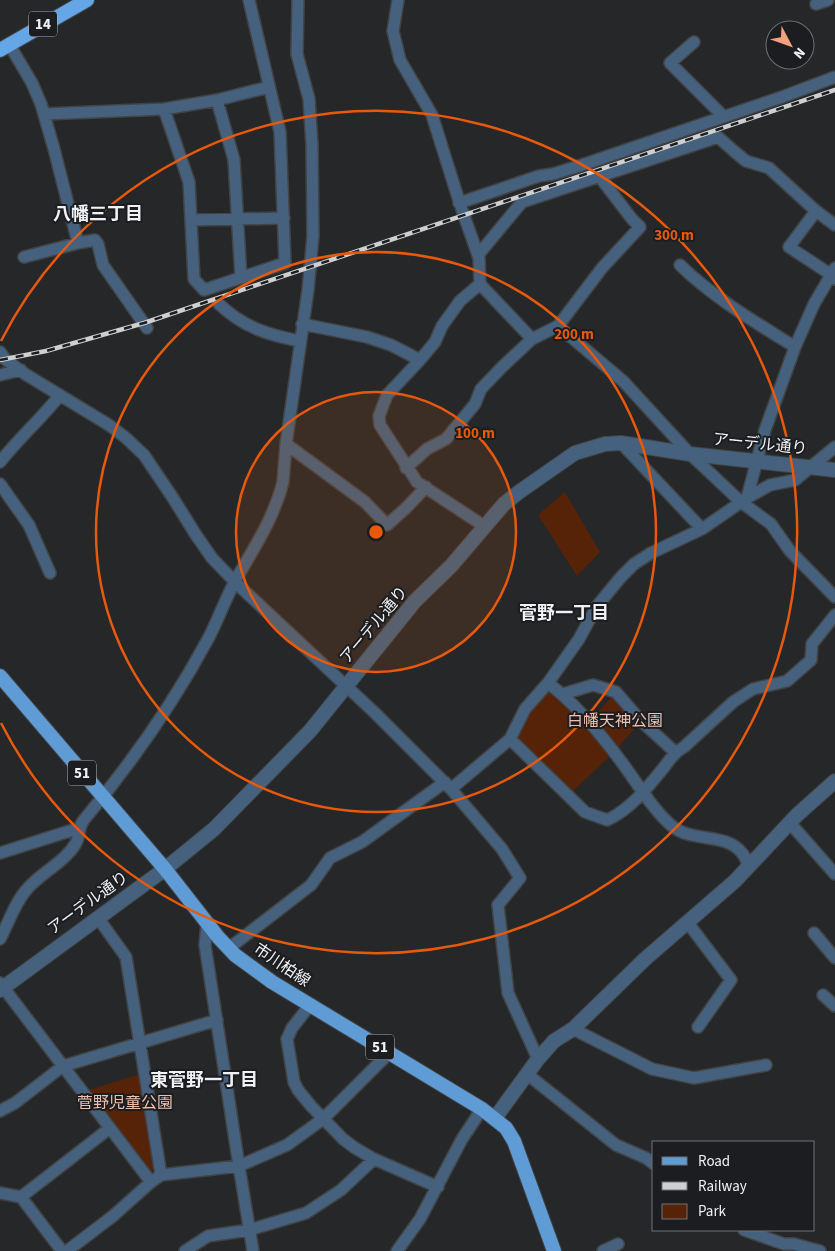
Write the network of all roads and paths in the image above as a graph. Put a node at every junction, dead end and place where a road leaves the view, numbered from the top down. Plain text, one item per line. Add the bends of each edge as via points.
1 (88, 0) edge
2 (249, 0) edge
3 (298, 0) edge
4 (398, 0) edge
5 (694, 42) dead end
6 (4, 47) edge
7 (835, 77) edge
8 (269, 87) junction
9 (217, 100) junction
10 (164, 109) junction
11 (44, 114) junction
12 (724, 116) junction
13 (599, 176) junction
14 (459, 203) junction
15 (816, 211) junction
16 (284, 218) junction
17 (236, 219) junction
18 (191, 220) junction
19 (835, 225) edge
20 (78, 243) junction
21 (478, 255) junction
22 (24, 257) dead end
23 (680, 265) dead end
24 (833, 274) edge
25 (241, 278) junction
26 (480, 284) junction
27 (220, 304) dead end
28 (302, 324) junction
29 (558, 326) junction
30 (147, 328) dead end
31 (532, 339) junction
32 (300, 341) junction
33 (795, 347) junction
34 (0, 352) edge
35 (420, 360) junction
36 (21, 370) junction
37 (0, 375) edge
38 (60, 395) junction
39 (621, 443) junction
40 (286, 444) junction
41 (835, 447) edge
42 (690, 454) junction
43 (757, 461) junction
44 (0, 462) edge
45 (811, 467) junction
46 (406, 468) junction
47 (835, 470) edge
48 (0, 484) edge
49 (426, 487) junction
50 (744, 500) junction
51 (484, 526) junction
52 (702, 529) junction
53 (50, 574) dead end
54 (235, 582) junction
55 (835, 597) edge
56 (835, 615) edge
57 (0, 676) edge
58 (548, 683) junction
59 (347, 686) junction
60 (563, 694) junction
61 (510, 738) junction
62 (675, 752) junction
63 (834, 783) edge
64 (448, 785) junction
65 (643, 792) junction
66 (102, 797) junction
67 (790, 823) junction
68 (79, 828) junction
69 (0, 853) edge
70 (749, 866) junction
71 (165, 869) junction
72 (835, 874) edge
73 (98, 918) junction
74 (688, 923) junction
75 (207, 924) junction
76 (814, 933) dead end
77 (0, 939) edge
78 (226, 946) junction
79 (207, 953) junction
80 (835, 958) edge
81 (1, 987) edge
82 (310, 1005) junction
83 (217, 1020) junction
84 (573, 1028) junction
85 (698, 1028) dead end
86 (140, 1042) junction
87 (390, 1052) junction
88 (538, 1059) junction
89 (63, 1066) junction
90 (766, 1066) dead end
91 (527, 1074) junction
92 (482, 1109) junction
93 (0, 1111) edge
94 (495, 1118) junction
95 (324, 1119) junction
96 (110, 1128) junction
97 (374, 1159) junction
98 (652, 1162) edge
99 (238, 1166) junction
100 (162, 1175) junction
101 (151, 1182) junction
102 (438, 1187) junction
103 (0, 1193) edge
104 (21, 1197) junction
105 (249, 1230) junction
106 (746, 1231) edge
107 (618, 1244) dead end
108 (782, 1248) edge
109 (62, 1251) edge
110 (67, 1251) edge
111 (185, 1251) edge
112 (253, 1251) edge
113 (397, 1251) edge
114 (554, 1251) edge
115 (603, 1251) edge
116 (820, 1251) edge

1 - 6 highway, 14
2 - 8 street
3 - 28 street via 297,54 309,99 312,145 313,236
4 - 14 street via 392,31 400,60 432,115
5 - 12 street via 670,63
6 - 11 street via 32,84
7 - 12 street
8 - 9 street
8 - 16 street via 280,132
9 - 10 street
9 - 17 street via 234,160
10 - 11 street
10 - 18 street via 189,182
11 - 20 street
12 - 14 street
13 - 15 street via 718,136 746,161 769,168
13 - 21 street via 522,202
13 - 29 street via 640,227 602,268
14 - 21 street
15 - 19 street
15 - 24 street via 789,248
16 - 17 street
16 - 25 street via 285,263
17 - 18 street
17 - 25 street
18 - 25 street via 194,279 204,290
20 - 22 street
20 - 30 street via 94,240 98,244 103,265
21 - 26 street
23 - 33 street via 746,317
24 - 33 street via 814,304
26 - 31 street
26 - 35 street via 460,302
27 - 32 street via 243,324 276,337
28 - 32 street
28 - 35 street via 367,337
29 - 31 street
29 - 42 street via 623,381
31 - 46 street via 481,389 475,404 446,438 426,449
32 - 40 street
33 - 43 street
34 - 36 street
35 - 46 street via 387,395 379,416 380,425
36 - 37 street
36 - 38 street
38 - 44 street
38 - 54 street via 126,438 144,456 212,558
39 - 42 street, アーデル通り
39 - 51 street, アーデル通り via 576,453 519,492
39 - 52 street
40 - 49 street via 364,502 387,525
40 - 54 street via 280,495 264,534
41 - 45 street
42 - 43 street, アーデル通り
42 - 50 street
43 - 45 street, アーデル通り
43 - 50 street
45 - 47 street, アーデル通り
45 - 50 street via 795,480 770,486
46 - 49 street via 417,482
48 - 53 street via 29,524
49 - 51 street
50 - 52 street
50 - 55 street via 771,524 790,551
51 - 59 street, アーデル通り via 415,601
52 - 58 street via 651,553 620,576
54 - 59 street
54 - 66 street via 209,638 178,692
56 - 62 street via 812,644 811,660 798,672 787,680 753,689
57 - 66 main road, 市川柏線 / 51
58 - 60 street
58 - 61 street via 525,709
59 - 64 street
59 - 71 street, アーデル通り via 310,731 231,813
60 - 62 street via 593,684 616,692 641,721
60 - 65 street via 614,752
61 - 64 street
61 - 65 street via 585,812 607,820
62 - 65 street
63 - 67 street
64 - 78 street via 362,842 330,858 310,886
64 - 88 street via 502,849 520,878 498,905 508,993
65 - 70 street via 678,830 696,837 726,841 742,852
66 - 68 street
66 - 71 main road, 市川柏線 / 51
67 - 70 street
67 - 72 street
68 - 69 street
68 - 77 street via 79,835 70,851 19,899
70 - 74 street
71 - 73 street, アーデル通り
71 - 75 main road, 市川柏線 / 51
73 - 81 street, アーデル通り
73 - 86 street via 126,957
74 - 84 street
74 - 85 street via 731,980
75 - 78 main road, 市川柏線 / 51
75 - 79 street
76 - 80 street
78 - 79 street
78 - 82 main road, 市川柏線 / 51 via 254,969
79 - 83 street
81 - 89 street
82 - 87 main road, 市川柏線 / 51
82 - 95 street via 287,1039 294,1082
83 - 86 street
83 - 99 street
84 - 88 street via 554,1040
84 - 90 street via 652,1069 694,1078
86 - 89 street
86 - 100 street
87 - 92 main road, 市川柏線 / 51
87 - 95 street
88 - 91 street
89 - 93 street
89 - 96 street
91 - 94 street
91 - 98 street via 616,1145
92 - 94 main road, 市川柏線 / 51
92 - 102 street via 462,1139
94 - 114 main road, 市川柏線 / 51 via 514,1141
95 - 97 street via 343,1139
95 - 99 street via 287,1145
96 - 101 street
96 - 104 street
97 - 102 street
97 - 105 street via 341,1190 306,1213
99 - 100 street
99 - 105 street
100 - 101 street
101 - 110 street
102 - 113 street
103 - 104 street
104 - 109 street
105 - 111 street via 208,1236
105 - 112 street
106 - 108 street
107 - 115 street
108 - 116 street via 794,1244

